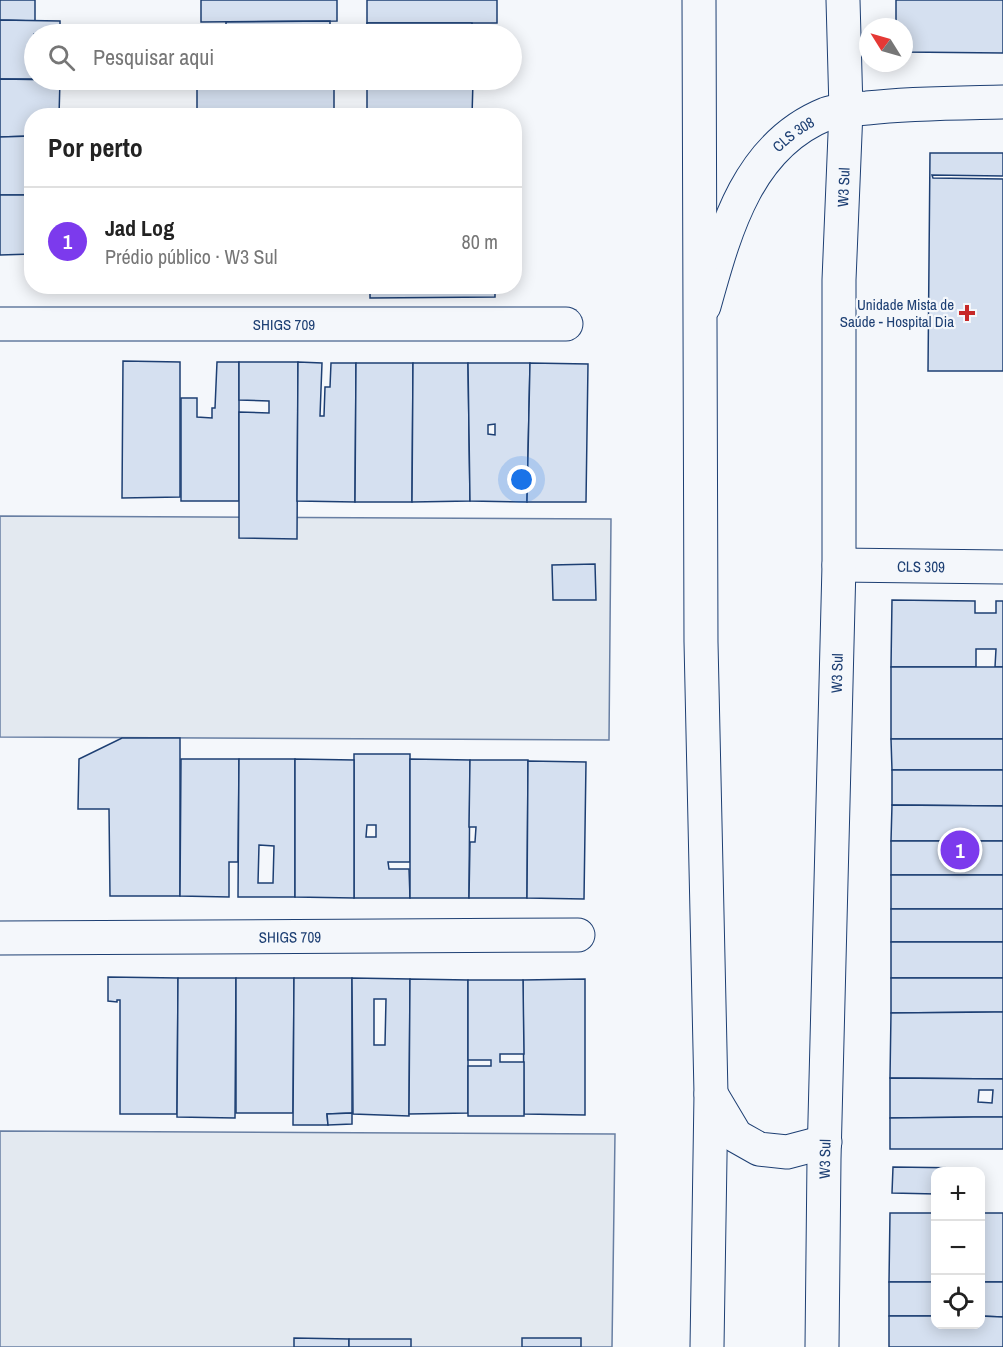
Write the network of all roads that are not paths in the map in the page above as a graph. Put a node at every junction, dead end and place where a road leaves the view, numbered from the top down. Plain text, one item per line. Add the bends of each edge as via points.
1 (699, 0) edge
2 (843, 0) edge
3 (1003, 102) edge
4 (846, 110) junction
5 (699, 322) junction
6 (0, 324) edge
7 (566, 324) dead end
8 (839, 565) junction
9 (1003, 567) edge
10 (578, 935) dead end
11 (0, 938) edge
12 (711, 1094) junction
13 (825, 1142) junction
14 (707, 1347) edge
15 (822, 1347) edge

1 - 5 main road
2 - 4 main road, W3 Sul
3 - 4 main road, CLS 308
4 - 5 main road, CLS 308 via 807,124 789,136 757,169 727,229
4 - 8 main road, W3 Sul via 839,280
5 - 12 main road
6 - 7 main road, SHIGS 709
8 - 9 main road, CLS 309
8 - 13 main road, W3 Sul
10 - 11 main road, SHIGS 709
12 - 13 main road via 736,1136 759,1149 787,1152
12 - 14 main road
13 - 15 main road, W3 Sul

